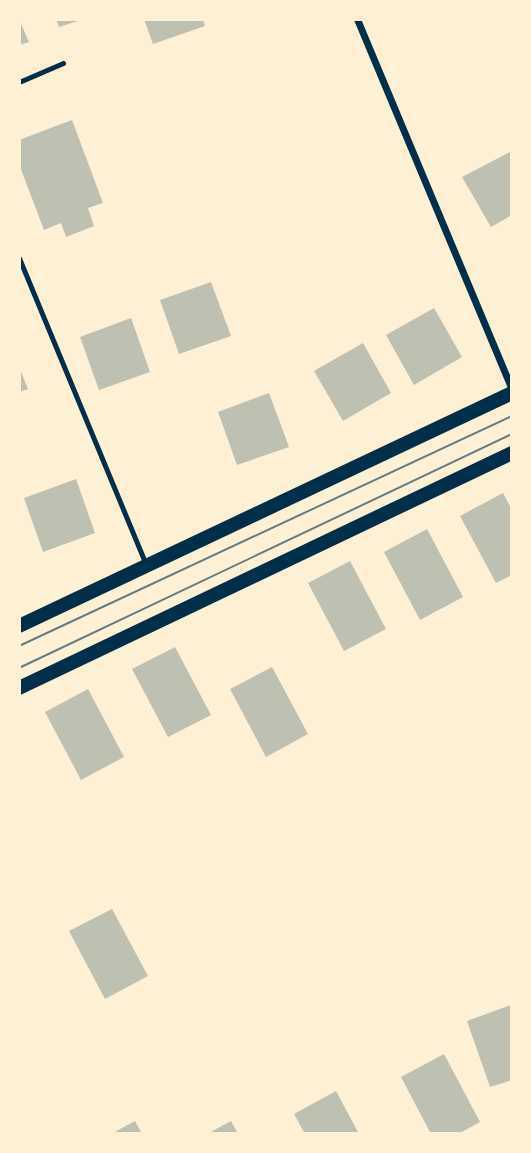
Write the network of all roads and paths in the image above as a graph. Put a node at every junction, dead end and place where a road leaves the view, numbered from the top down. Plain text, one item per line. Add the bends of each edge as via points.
1 (357, 19) edge
2 (63, 63) dead end
3 (19, 82) edge
4 (19, 258) edge
5 (512, 391) edge
6 (512, 453) edge
7 (146, 565) junction
8 (19, 626) edge
9 (19, 688) edge

1 - 5 street
2 - 3 lane
4 - 7 lane
5 - 7 main road
6 - 9 main road
7 - 8 main road

